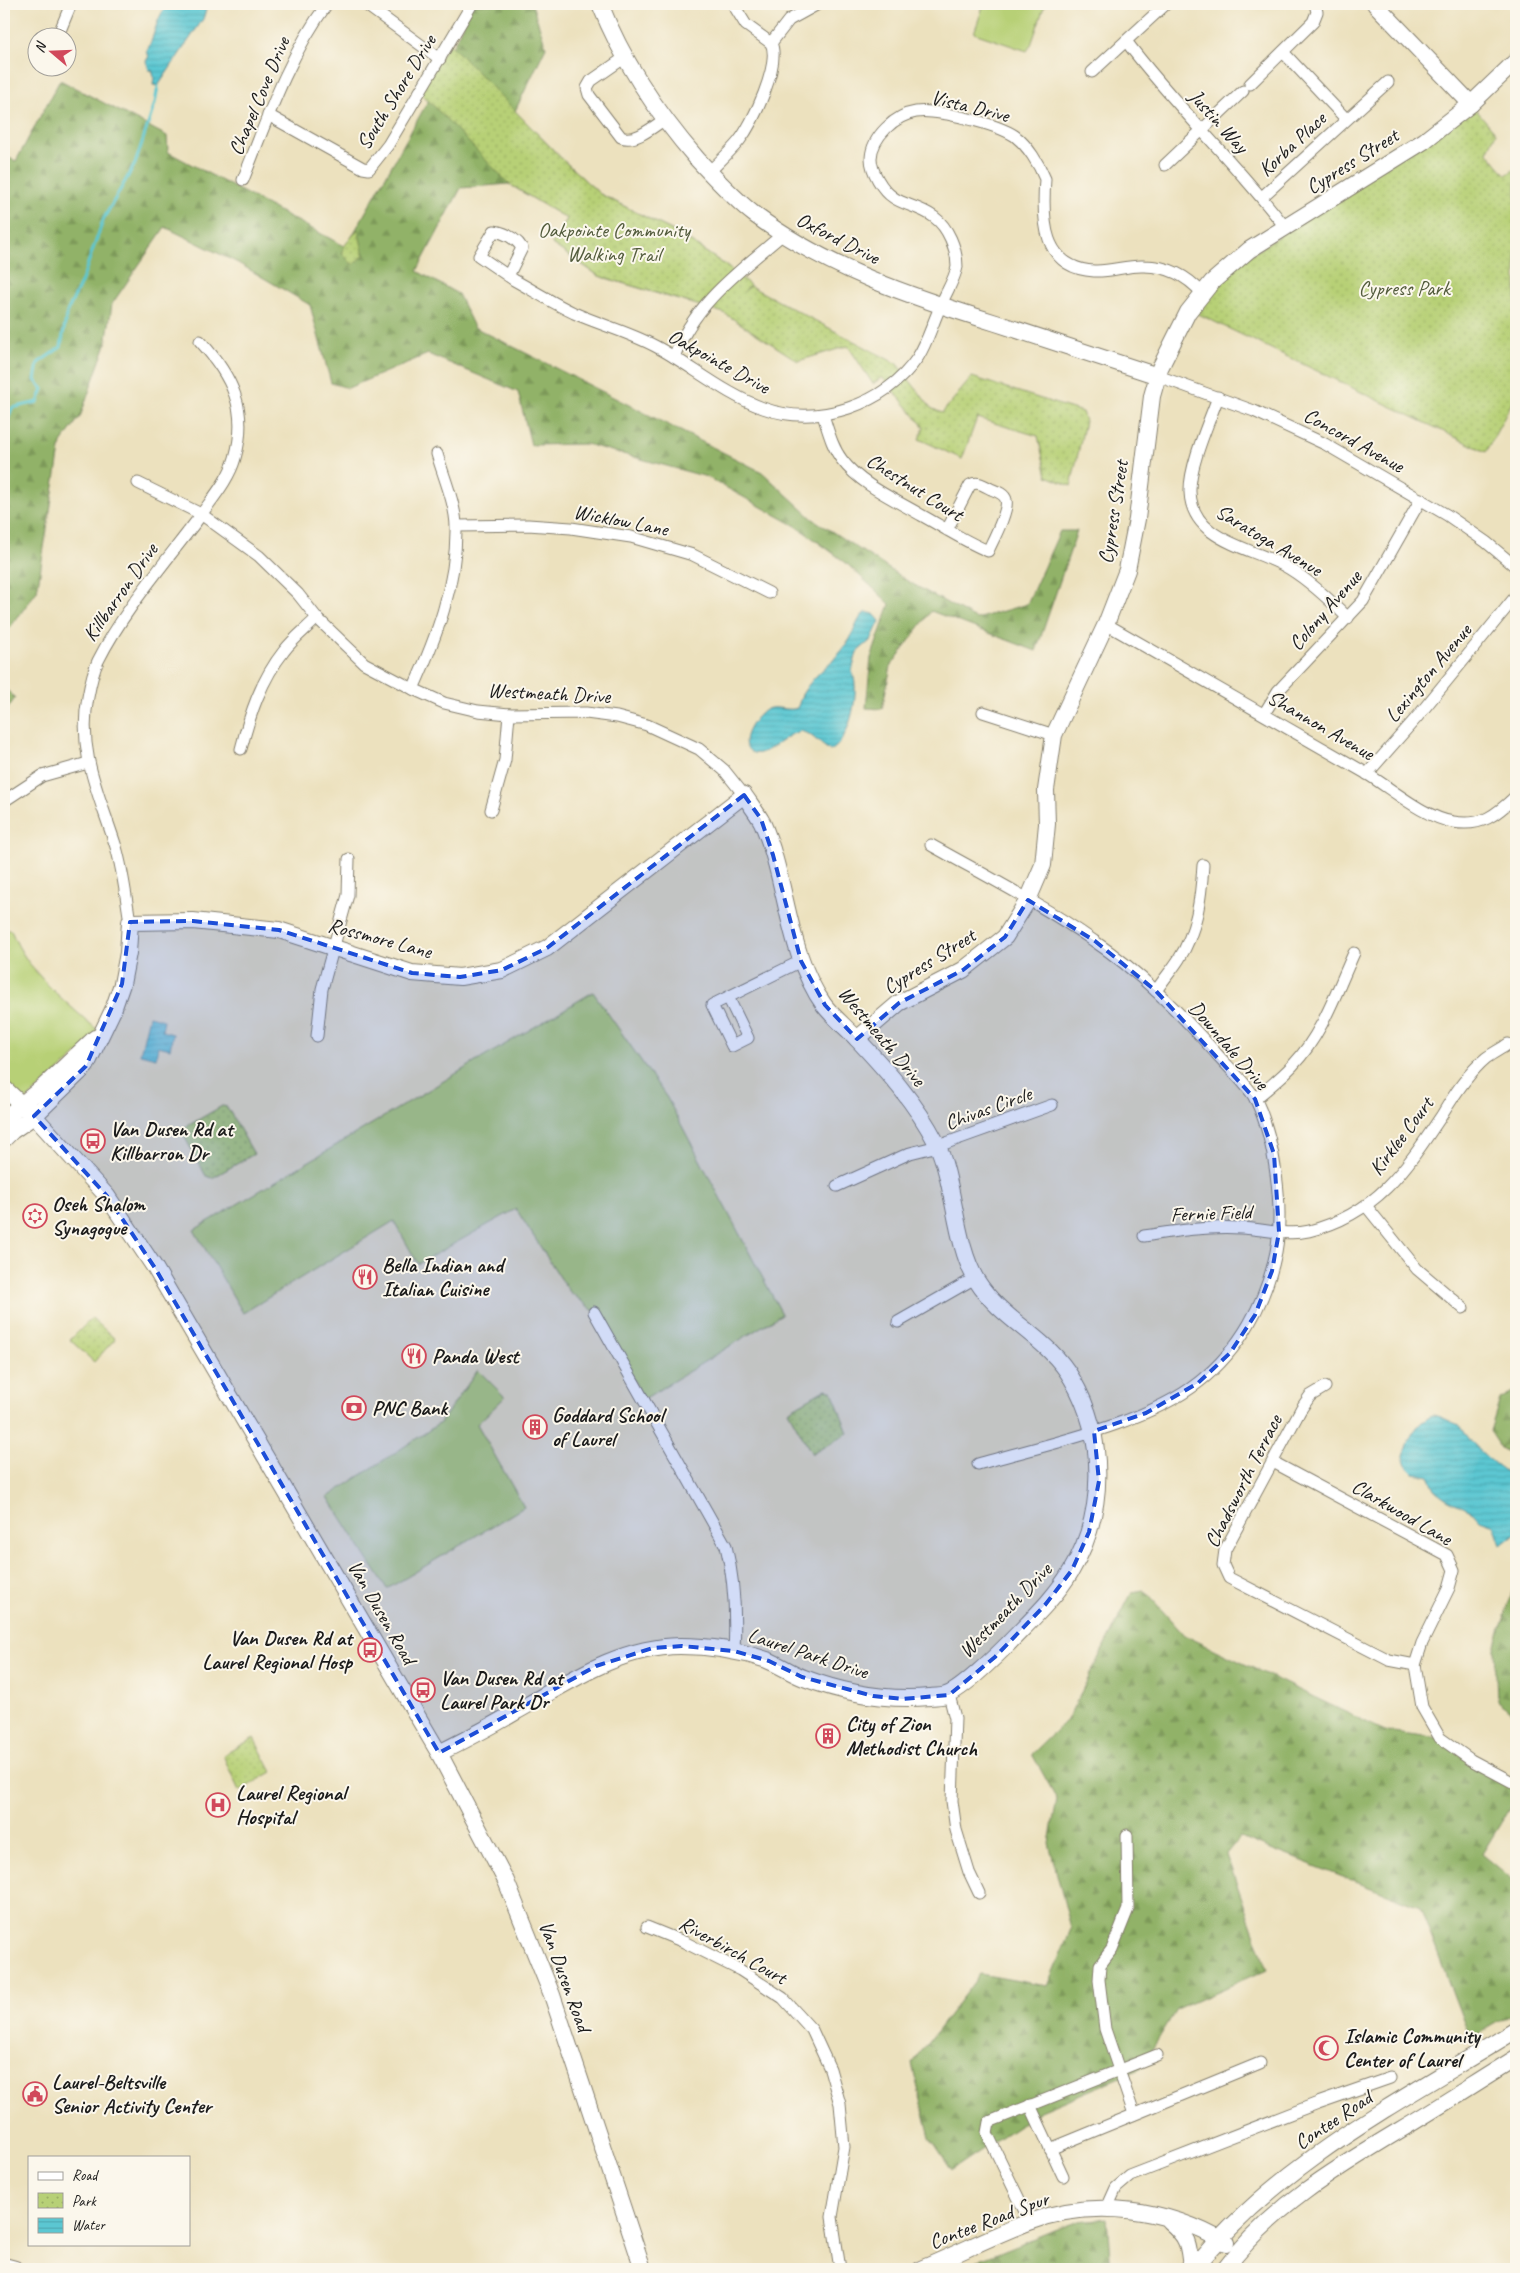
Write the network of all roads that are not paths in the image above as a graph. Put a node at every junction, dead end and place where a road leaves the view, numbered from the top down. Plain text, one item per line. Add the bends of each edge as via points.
1 (71, 4) edge
2 (327, 4) edge
3 (365, 4) edge
4 (472, 4) edge
5 (600, 4) edge
6 (732, 4) edge
7 (818, 4) edge
8 (1166, 4) edge
9 (1315, 4) edge
10 (1375, 4) edge
11 (61, 28) edge
12 (1126, 41) junction
13 (770, 43) junction
14 (1283, 52) junction
15 (624, 58) junction
16 (440, 59) junction
17 (1516, 61) edge
18 (1092, 72) dead end
19 (1388, 82) dead end
20 (1471, 104) junction
21 (268, 115) junction
22 (664, 119) junction
23 (1346, 119) junction
24 (1202, 131) junction
25 (1164, 165) dead end
26 (709, 172) junction
27 (244, 180) dead end
28 (1262, 197) junction
29 (1285, 227) junction
30 (783, 234) junction
31 (508, 276) junction
32 (1202, 292) junction
33 (940, 306) junction
34 (200, 341) dead end
35 (674, 357) junction
36 (1158, 376) junction
37 (1218, 397) junction
38 (823, 414) junction
39 (436, 454) dead end
40 (138, 483) dead end
41 (1421, 499) junction
42 (201, 514) junction
43 (457, 526) junction
44 (947, 530) junction
45 (1516, 567) edge
46 (769, 593) dead end
47 (1516, 596) edge
48 (317, 618) junction
49 (1348, 618) junction
50 (1106, 624) junction
51 (413, 689) junction
52 (983, 712) dead end
53 (509, 714) junction
54 (1264, 714) junction
55 (1054, 736) junction
56 (241, 749) dead end
57 (88, 763) junction
58 (1367, 774) junction
59 (744, 796) junction
60 (1516, 796) edge
61 (4, 801) edge
62 (491, 810) dead end
63 (931, 845) dead end
64 (348, 859) dead end
65 (1203, 865) dead end
66 (1028, 900) junction
67 (130, 922) junction
68 (334, 949) junction
69 (1354, 953) dead end
70 (801, 961) junction
71 (1156, 991) junction
72 (728, 997) dead end
73 (101, 1033) junction
74 (317, 1036) dead end
75 (857, 1039) junction
76 (1508, 1044) dead end
77 (4, 1088) edge
78 (1255, 1098) junction
79 (22, 1104) junction
80 (1052, 1105) dead end
81 (34, 1116) junction
82 (4, 1119) edge
83 (4, 1139) edge
84 (938, 1146) junction
85 (837, 1186) dead end
86 (1367, 1207) junction
87 (1279, 1232) junction
88 (1144, 1236) dead end
89 (975, 1278) junction
90 (1463, 1308) dead end
91 (594, 1312) dead end
92 (898, 1322) dead end
93 (1325, 1387) dead end
94 (1094, 1430) junction
95 (1273, 1462) junction
96 (978, 1464) dead end
97 (734, 1652) junction
98 (1415, 1665) junction
99 (949, 1695) junction
100 (439, 1753) junction
101 (1516, 1784) edge
102 (1127, 1835) dead end
103 (979, 1893) dead end
104 (647, 1927) dead end
105 (1516, 2030) edge
106 (1157, 2055) dead end
107 (1516, 2058) edge
108 (1260, 2063) dead end
109 (1119, 2070) junction
110 (1390, 2078) dead end
111 (1030, 2106) junction
112 (1134, 2114) junction
113 (1050, 2149) junction
114 (1063, 2176) dead end
115 (1107, 2208) junction
116 (1163, 2216) junction
117 (1030, 2222) junction
118 (1218, 2238) junction
119 (1239, 2250) junction
120 (643, 2269) edge
121 (840, 2269) edge
122 (921, 2269) edge
123 (1193, 2269) edge
124 (1225, 2269) edge

1 - 11 street
2 - 21 street, Chapel Cove Drive via 298,48
3 - 16 street
4 - 16 street, South Shore Drive
5 - 15 street, Oxford Drive
6 - 13 street via 746,24
7 - 13 street via 789,20
8 - 12 street
9 - 14 street via 1317,12 1313,22
10 - 20 street
12 - 18 street
12 - 24 street, Justin Way
13 - 26 street via 773,62 754,113 739,140
14 - 23 street, Korba Place
14 - 24 street
15 - 22 street, Oxford Drive
15 - 22 street via 591,81 587,88 589,94 621,137 627,139
16 - 21 street, South Shore Drive via 369,169
17 - 20 street, Cypress Street
19 - 23 street, Korba Place
20 - 29 street, Cypress Street via 1397,160
21 - 27 street, Chapel Cove Drive
22 - 26 street, Oxford Drive
23 - 28 street, Korba Place
24 - 25 street
24 - 28 street, Justin Way
26 - 30 street, Oxford Drive via 747,209
28 - 29 street, Justin Way
29 - 32 street, Cypress Street via 1249,250
30 - 33 street, Oxford Drive via 854,272
30 - 35 street via 701,309 687,328
31 - 31 street, Oakpointe Drive via 522,248 503,233 494,231 479,256
31 - 35 street, Oakpointe Drive via 574,313 638,337
32 - 33 street, Vista Drive via 1186,278 1154,267 1132,266 1093,272 1066,262 1055,253 1044,222 1044,175 1017,138 982,123 930,112 914,112 894,121 880,136 873,150 872,168 891,197 932,215 951,240 957,267
32 - 36 street, Cypress Street via 1176,333
33 - 36 street, Oxford Drive
33 - 38 street, Oakpointe Drive via 925,345 905,373 876,395 844,410
34 - 42 street, Killbarron Drive via 216,358 233,385 239,411 235,459 222,485
35 - 38 street, Oakpointe Drive via 728,391 764,408 793,415
36 - 37 street, Concord Avenue
36 - 50 street, Cypress Street via 1127,570
37 - 41 street, Concord Avenue via 1270,417 1325,444
37 - 49 street, Saratoga Avenue via 1190,480 1191,501 1198,519 1219,537 1290,569
38 - 44 street, Chestnut Court via 834,446 853,472
39 - 43 street
40 - 42 street, Westmeath Drive
41 - 45 street, Concord Avenue via 1486,542
41 - 49 street, Colony Avenue via 1374,585
42 - 48 street, Westmeath Drive via 259,556 298,594
42 - 57 street, Killbarron Drive via 119,626 97,662 85,728
43 - 46 street, Wicklow Lane via 528,524 631,537 692,555
43 - 51 street via 445,608 434,643
44 - 44 street, Chestnut Court via 970,485 980,483 1004,495 1006,505 988,551
47 - 58 street, Lexington Avenue
48 - 51 street, Westmeath Drive via 364,663
48 - 56 street via 284,650 266,677 252,708
49 - 54 street, Colony Avenue via 1278,691
50 - 54 street, Shannon Avenue
50 - 55 street, Cypress Street
51 - 53 street, Westmeath Drive via 444,703
52 - 55 street
53 - 59 street, Westmeath Drive via 586,713 647,725 698,749 724,770
53 - 62 street via 505,760
54 - 58 street, Shannon Avenue
55 - 66 street, Cypress Street via 1046,790 1043,865
57 - 61 street via 42,776
57 - 67 street, Killbarron Drive via 117,850
58 - 60 street, Shannon Avenue via 1423,809 1451,822 1480,823
59 - 68 street, Rossmore Lane via 548,948 502,970 460,977 412,973
59 - 70 street, Westmeath Drive via 761,819
63 - 66 street, Downdale Drive
64 - 68 street via 348,895
65 - 71 street via 1202,896 1192,934 1180,959
66 - 71 street, Downdale Drive via 1095,941
66 - 75 street, Cypress Street via 1005,937 963,970 899,1003
67 - 68 street, Rossmore Lane via 193,921 279,930
67 - 73 street, Killbarron Drive via 122,984
68 - 74 street via 322,989
69 - 78 street via 1313,1038 1294,1065
70 - 72 street
70 - 75 street, Westmeath Drive via 824,1005
71 - 78 street, Downdale Drive
73 - 79 street, Killbarron Drive
73 - 81 street, Killbarron Drive via 86,1066
75 - 84 street, Westmeath Drive via 914,1106
76 - 86 street, Kirklee Court via 1485,1059 1459,1087 1414,1157
77 - 79 street, Van Dusen Road
78 - 87 street, Downdale Drive via 1274,1154
79 - 81 street, Van Dusen Road
79 - 82 street, Killbarron Drive
80 - 84 street, Chivas Circle
81 - 83 street, Killbarron Drive
81 - 100 street, Van Dusen Road via 106,1196 156,1268
84 - 85 street, Chivas Circle via 910,1153
84 - 89 street, Westmeath Drive
86 - 87 street, Kirklee Court via 1308,1231
86 - 90 street via 1417,1270
87 - 88 street, Fernie Field via 1193,1228
87 - 94 street, Downdale Drive via 1272,1271 1255,1315 1230,1353 1198,1383 1146,1413
89 - 92 street
89 - 94 street, Westmeath Drive via 1014,1323 1046,1346 1072,1378
91 - 97 street via 726,1546 734,1583
93 - 95 street, Chadsworth Terrace via 1310,1396 1300,1409
94 - 96 street, Downdale Drive
94 - 99 street, Westmeath Drive via 1099,1481 1089,1532 1072,1570 1045,1605 995,1657
95 - 98 street, Clarkwood Lane via 1448,1555 1454,1570
95 - 98 street, Chadsworth Terrace via 1225,1550 1223,1565 1229,1578 1389,1660
97 - 99 street, Laurel Park Drive via 769,1661 810,1680 873,1696 903,1699
97 - 100 street, Laurel Park Drive via 682,1646 653,1648 614,1659
98 - 101 street, Clarkwood Lane via 1422,1707 1440,1738 1471,1760
99 - 103 street via 955,1718 952,1801 956,1830
100 - 120 street, Van Dusen Road via 506,1881 548,1987
102 - 109 street via 1128,1909 1112,1949 1100,1965 1099,1980 1104,2029
104 - 121 street, Riverbirch Court via 740,1970 783,1998 812,2030 830,2069 840,2104 844,2147 832,2217
105 - 118 street, Contee Road via 1322,2150
106 - 109 street
107 - 119 street, Contee Road via 1341,2166 1283,2207
108 - 112 street
109 - 111 street
109 - 112 street
110 - 115 street, Contee Road via 1130,2176 1116,2188
111 - 113 street
111 - 117 street via 989,2122 987,2133
112 - 113 street
113 - 114 street
115 - 116 street, Contee Road Spur
115 - 117 street, Contee Road Spur via 1069,2212
116 - 118 street, Contee Road Spur
116 - 123 street via 1183,2233 1190,2248
117 - 122 street, Contee Road Spur
118 - 119 street, Contee Road Spur
118 - 123 street, Contee Road
119 - 124 street, Contee Road

